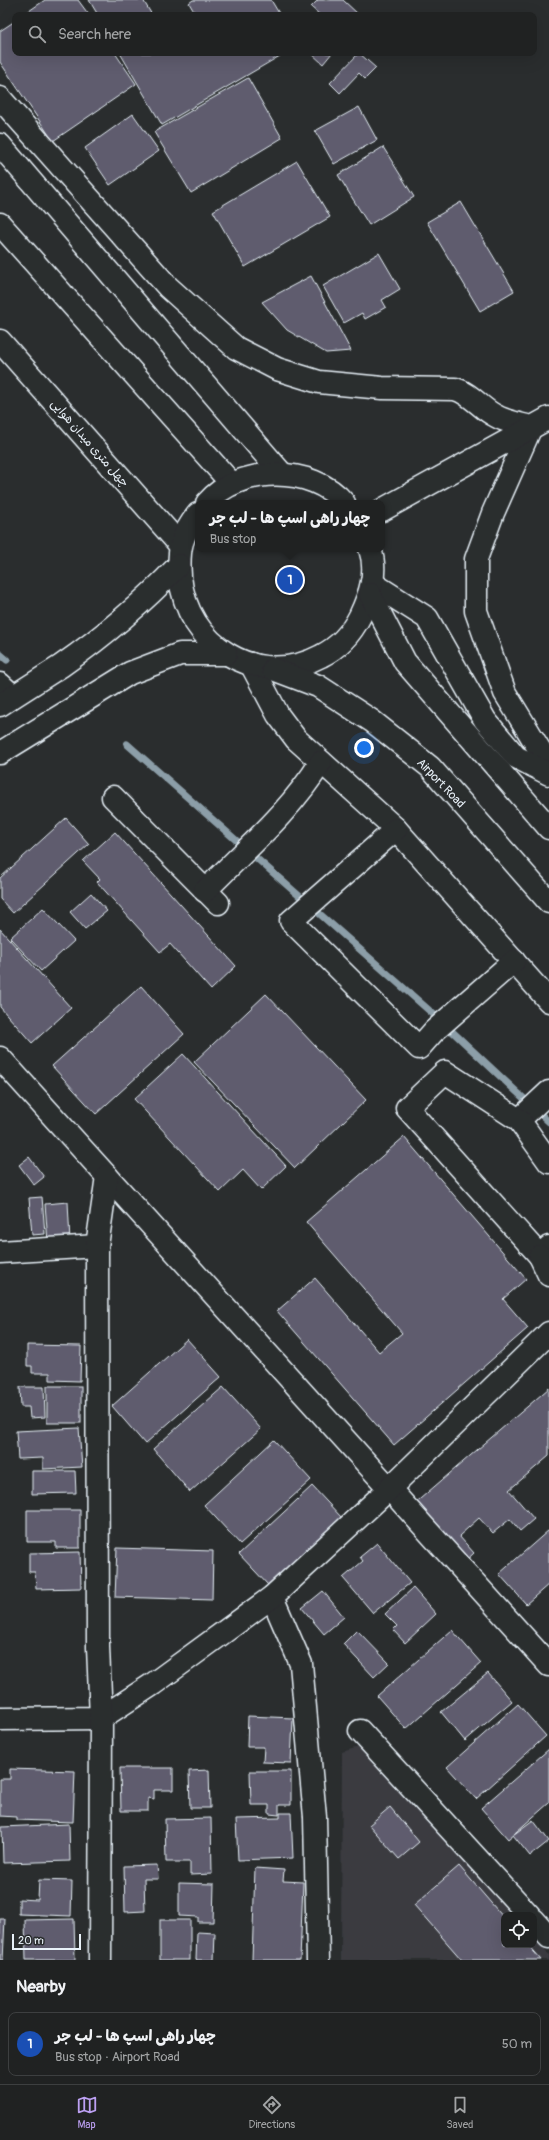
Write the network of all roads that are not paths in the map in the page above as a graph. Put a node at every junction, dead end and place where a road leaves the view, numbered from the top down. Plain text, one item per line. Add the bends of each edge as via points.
1 (0, 98) edge
2 (0, 145) edge
3 (0, 224) edge
4 (0, 341) edge
5 (540, 423) edge
6 (282, 474) junction
7 (232, 484) junction
8 (211, 500) edge
9 (342, 500) edge
10 (385, 508) edge
11 (195, 521) edge
12 (370, 552) edge
13 (180, 555) junction
14 (371, 589) junction
15 (226, 654) junction
16 (260, 666) junction
17 (4, 695) edge
18 (0, 753) edge
19 (321, 762) junction
20 (549, 765) edge
21 (549, 774) edge
22 (113, 797) dead end
23 (549, 828) edge
24 (396, 829) junction
25 (549, 902) edge
26 (514, 961) junction
27 (549, 1001) edge
28 (0, 1058) edge
29 (547, 1094) edge
30 (519, 1120) junction
31 (549, 1162) edge
32 (107, 1176) junction
33 (97, 1246) junction
34 (544, 1251) edge
35 (0, 1252) edge
36 (549, 1275) edge
37 (548, 1338) edge
38 (390, 1488) junction
39 (272, 1597) junction
40 (549, 1666) edge
41 (101, 1718) junction
42 (0, 1719) edge
43 (360, 1731) dead end
44 (526, 1912) edge
45 (537, 1923) edge
46 (549, 1937) edge
47 (100, 1960) edge
48 (318, 1960) edge

1 - 5 street via 168,286 236,348 277,369 319,382 382,388 455,389 464,391 481,408 497,417
2 - 6 street
3 - 7 street
4 - 13 street, چهل متری میدان هوایی
5 - 10 street
5 - 20 street via 493,513 476,559 476,611 505,693
6 - 7 street via 257,476
6 - 9 street via 313,481
7 - 8 street
11 - 13 street
12 - 14 street
13 - 15 street via 182,591 191,616 206,637
13 - 17 street via 150,595 97,639 61,666
14 - 16 street via 353,631 333,650 310,662 290,667
14 - 21 street via 427,618 485,720 516,756
14 - 23 street via 405,662
15 - 16 street, Airport Road
15 - 18 street via 180,654 130,673
16 - 19 street via 278,715 296,739
16 - 25 street, Airport Road via 318,686 372,721 430,767
19 - 22 street via 305,787 263,834 226,869 212,897
19 - 24 street
24 - 26 street
24 - 26 street via 291,921 419,1048 434,1031
26 - 27 street
28 - 32 street
29 - 30 street
30 - 31 street
30 - 34 street via 445,1072 407,1108
32 - 33 street
32 - 38 street
33 - 35 street
33 - 41 street via 98,1647
34 - 36 street
37 - 38 street
38 - 39 street
38 - 40 street
39 - 41 street via 153,1684
39 - 48 street via 302,1664 315,1817
41 - 42 street
41 - 47 street
43 - 44 street
45 - 46 street

